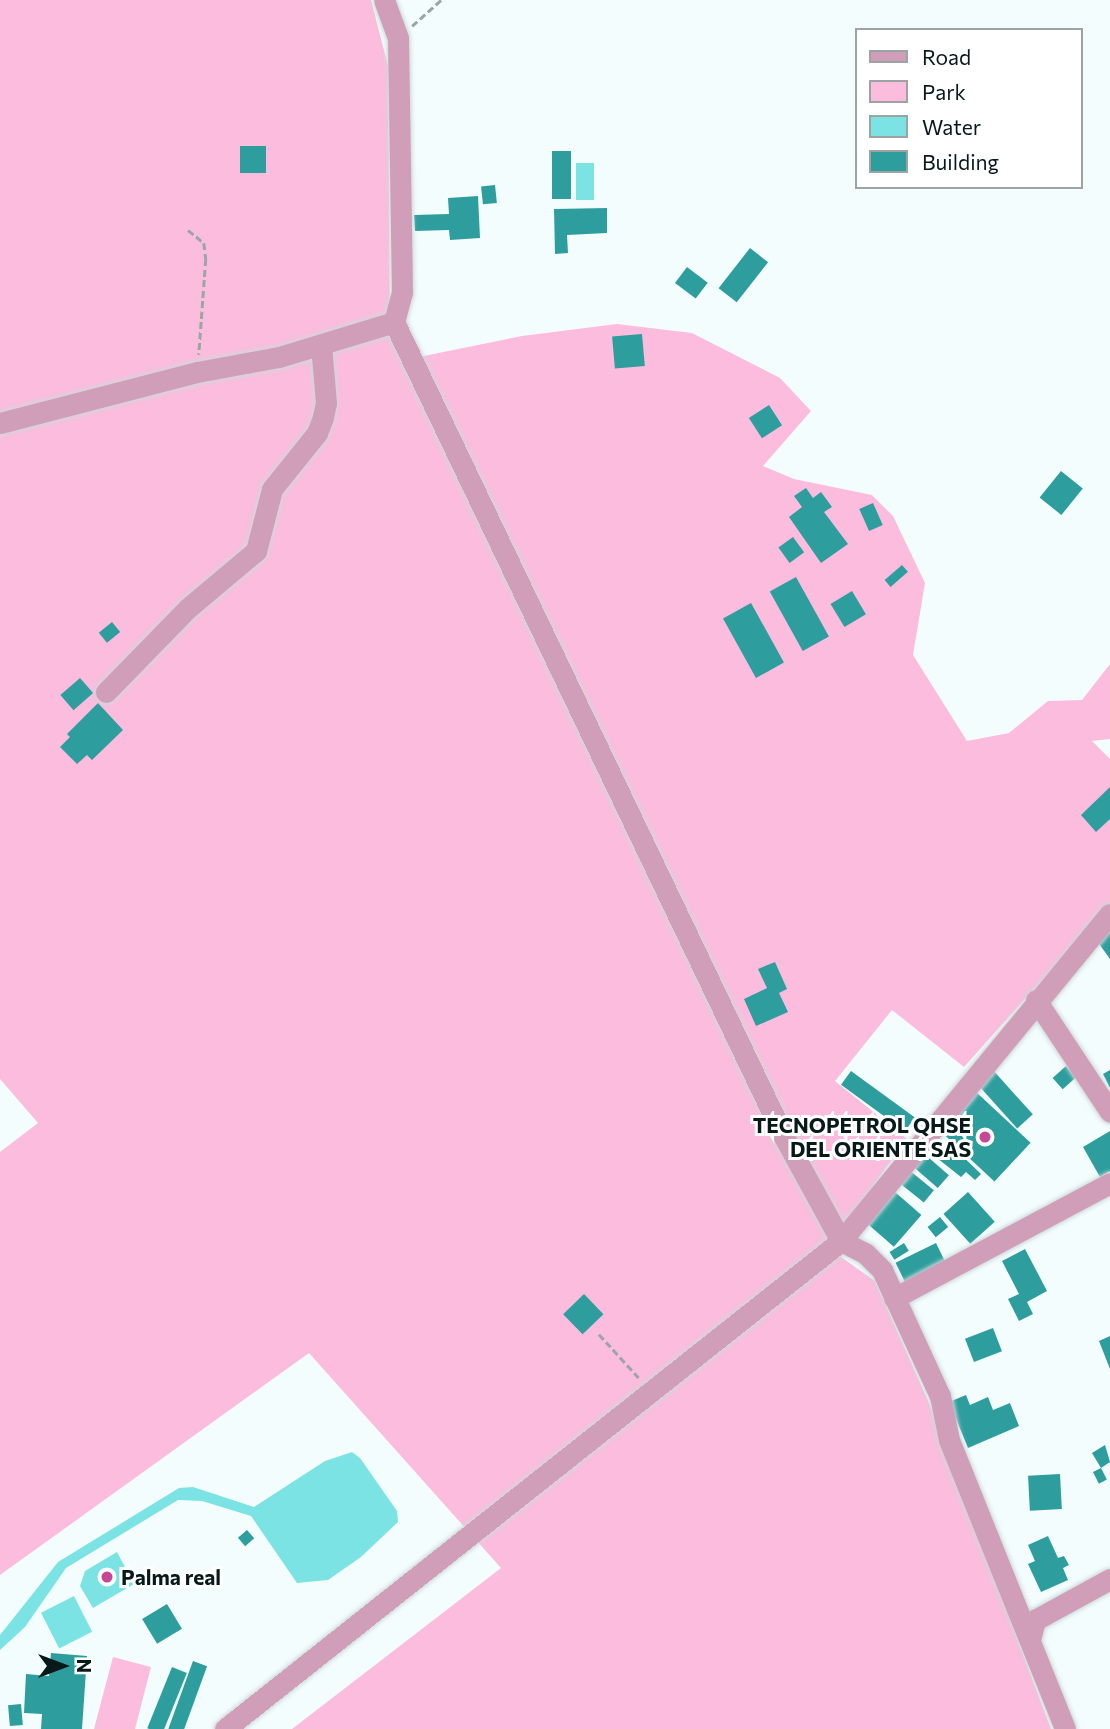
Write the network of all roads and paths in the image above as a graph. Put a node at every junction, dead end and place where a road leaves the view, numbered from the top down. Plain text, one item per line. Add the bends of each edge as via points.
1 (384, 0) edge
2 (441, 0) edge
3 (398, 38) junction
4 (188, 230) dead end
5 (394, 322) junction
6 (321, 345) junction
7 (197, 372) junction
8 (0, 423) edge
9 (106, 692) dead end
10 (1110, 914) edge
11 (1036, 1000) junction
12 (1110, 1112) edge
13 (1110, 1183) edge
14 (841, 1241) junction
15 (894, 1298) junction
16 (599, 1334) dead end
17 (651, 1391) junction
18 (1110, 1579) edge
19 (1033, 1630) junction
20 (225, 1729) edge
21 (1065, 1729) edge

1 - 3 street
2 - 3 path
3 - 5 street via 402,293
4 - 7 path via 204,243 206,259
5 - 6 street
5 - 14 street via 783,1135
6 - 7 street
6 - 9 street via 323,417 317,433 272,489 256,551 188,608
7 - 8 street
10 - 11 street
11 - 12 street
11 - 14 street
13 - 15 street
14 - 15 street via 882,1270
14 - 17 street
15 - 19 street via 940,1396 949,1440 1016,1607
16 - 17 path
17 - 20 street
18 - 19 street
19 - 21 street

